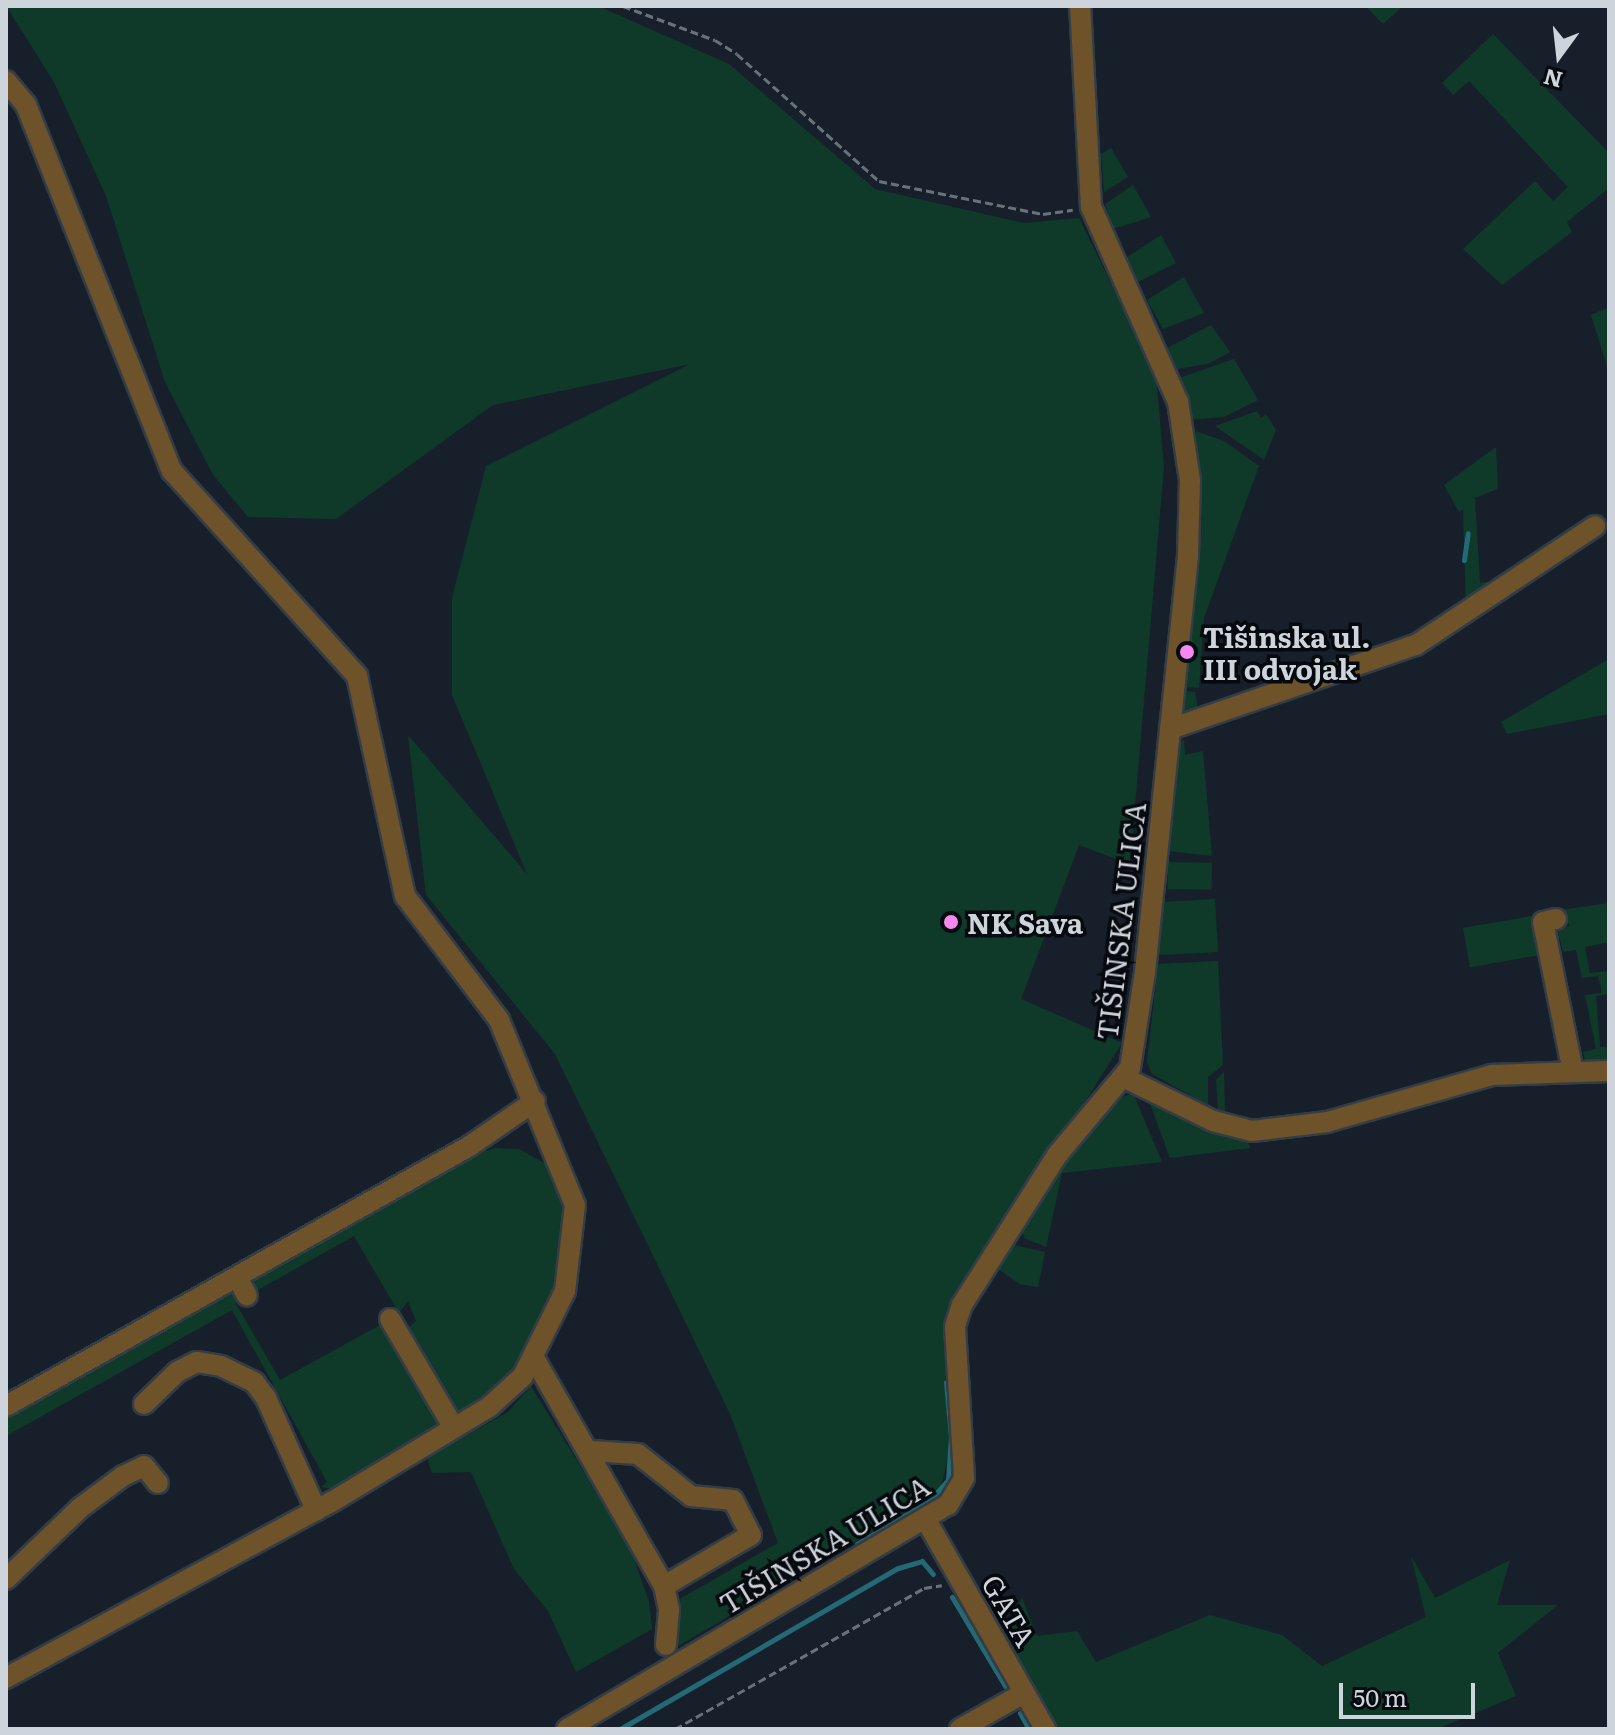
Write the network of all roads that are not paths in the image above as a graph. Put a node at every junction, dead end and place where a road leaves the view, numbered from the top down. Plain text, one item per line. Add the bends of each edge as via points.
1 (1080, 6) edge
2 (6, 81) edge
3 (1595, 526) dead end
4 (1170, 729) junction
5 (1556, 919) dead end
6 (1609, 1071) edge
7 (1573, 1072) junction
8 (1125, 1078) junction
9 (535, 1101) junction
10 (237, 1277) junction
11 (247, 1296) dead end
12 (390, 1319) dead end
13 (534, 1358) junction
14 (144, 1404) dead end
15 (6, 1406) edge
16 (454, 1428) junction
17 (590, 1451) junction
18 (158, 1483) dead end
19 (316, 1510) junction
20 (926, 1520) junction
21 (6, 1579) edge
22 (664, 1586) junction
23 (666, 1645) dead end
24 (6, 1678) edge
25 (1024, 1693) junction
26 (567, 1729) edge
27 (960, 1729) edge
28 (1045, 1729) edge

1 - 4 street, TIŠINSKA ULICA via 1091,207 1178,402 1188,466 1188,556
2 - 9 street via 26,105 172,471 357,676 405,896 499,1020
3 - 4 street via 1416,645
4 - 8 street, TIŠINSKA ULICA via 1145,972 1133,1059
5 - 7 street via 1543,922
6 - 7 street
7 - 8 street via 1492,1075 1327,1122 1252,1131 1213,1121
8 - 20 street, TIŠINSKA ULICA via 1058,1154 962,1305 955,1326 964,1478 948,1505
9 - 10 street via 468,1147
9 - 13 street via 575,1205 565,1291
10 - 11 street
10 - 15 street
12 - 16 street
13 - 16 street via 523,1376 489,1407
13 - 17 street
14 - 19 street via 177,1372 197,1362 221,1366 254,1382
16 - 19 street
17 - 22 street
17 - 22 street via 638,1454 691,1496 733,1500 751,1535
18 - 21 street via 144,1466 123,1476 80,1508
19 - 24 street
20 - 25 street, GATA
20 - 26 street, TIŠINSKA ULICA
22 - 23 street via 669,1610
25 - 27 street
25 - 28 street, GATA

